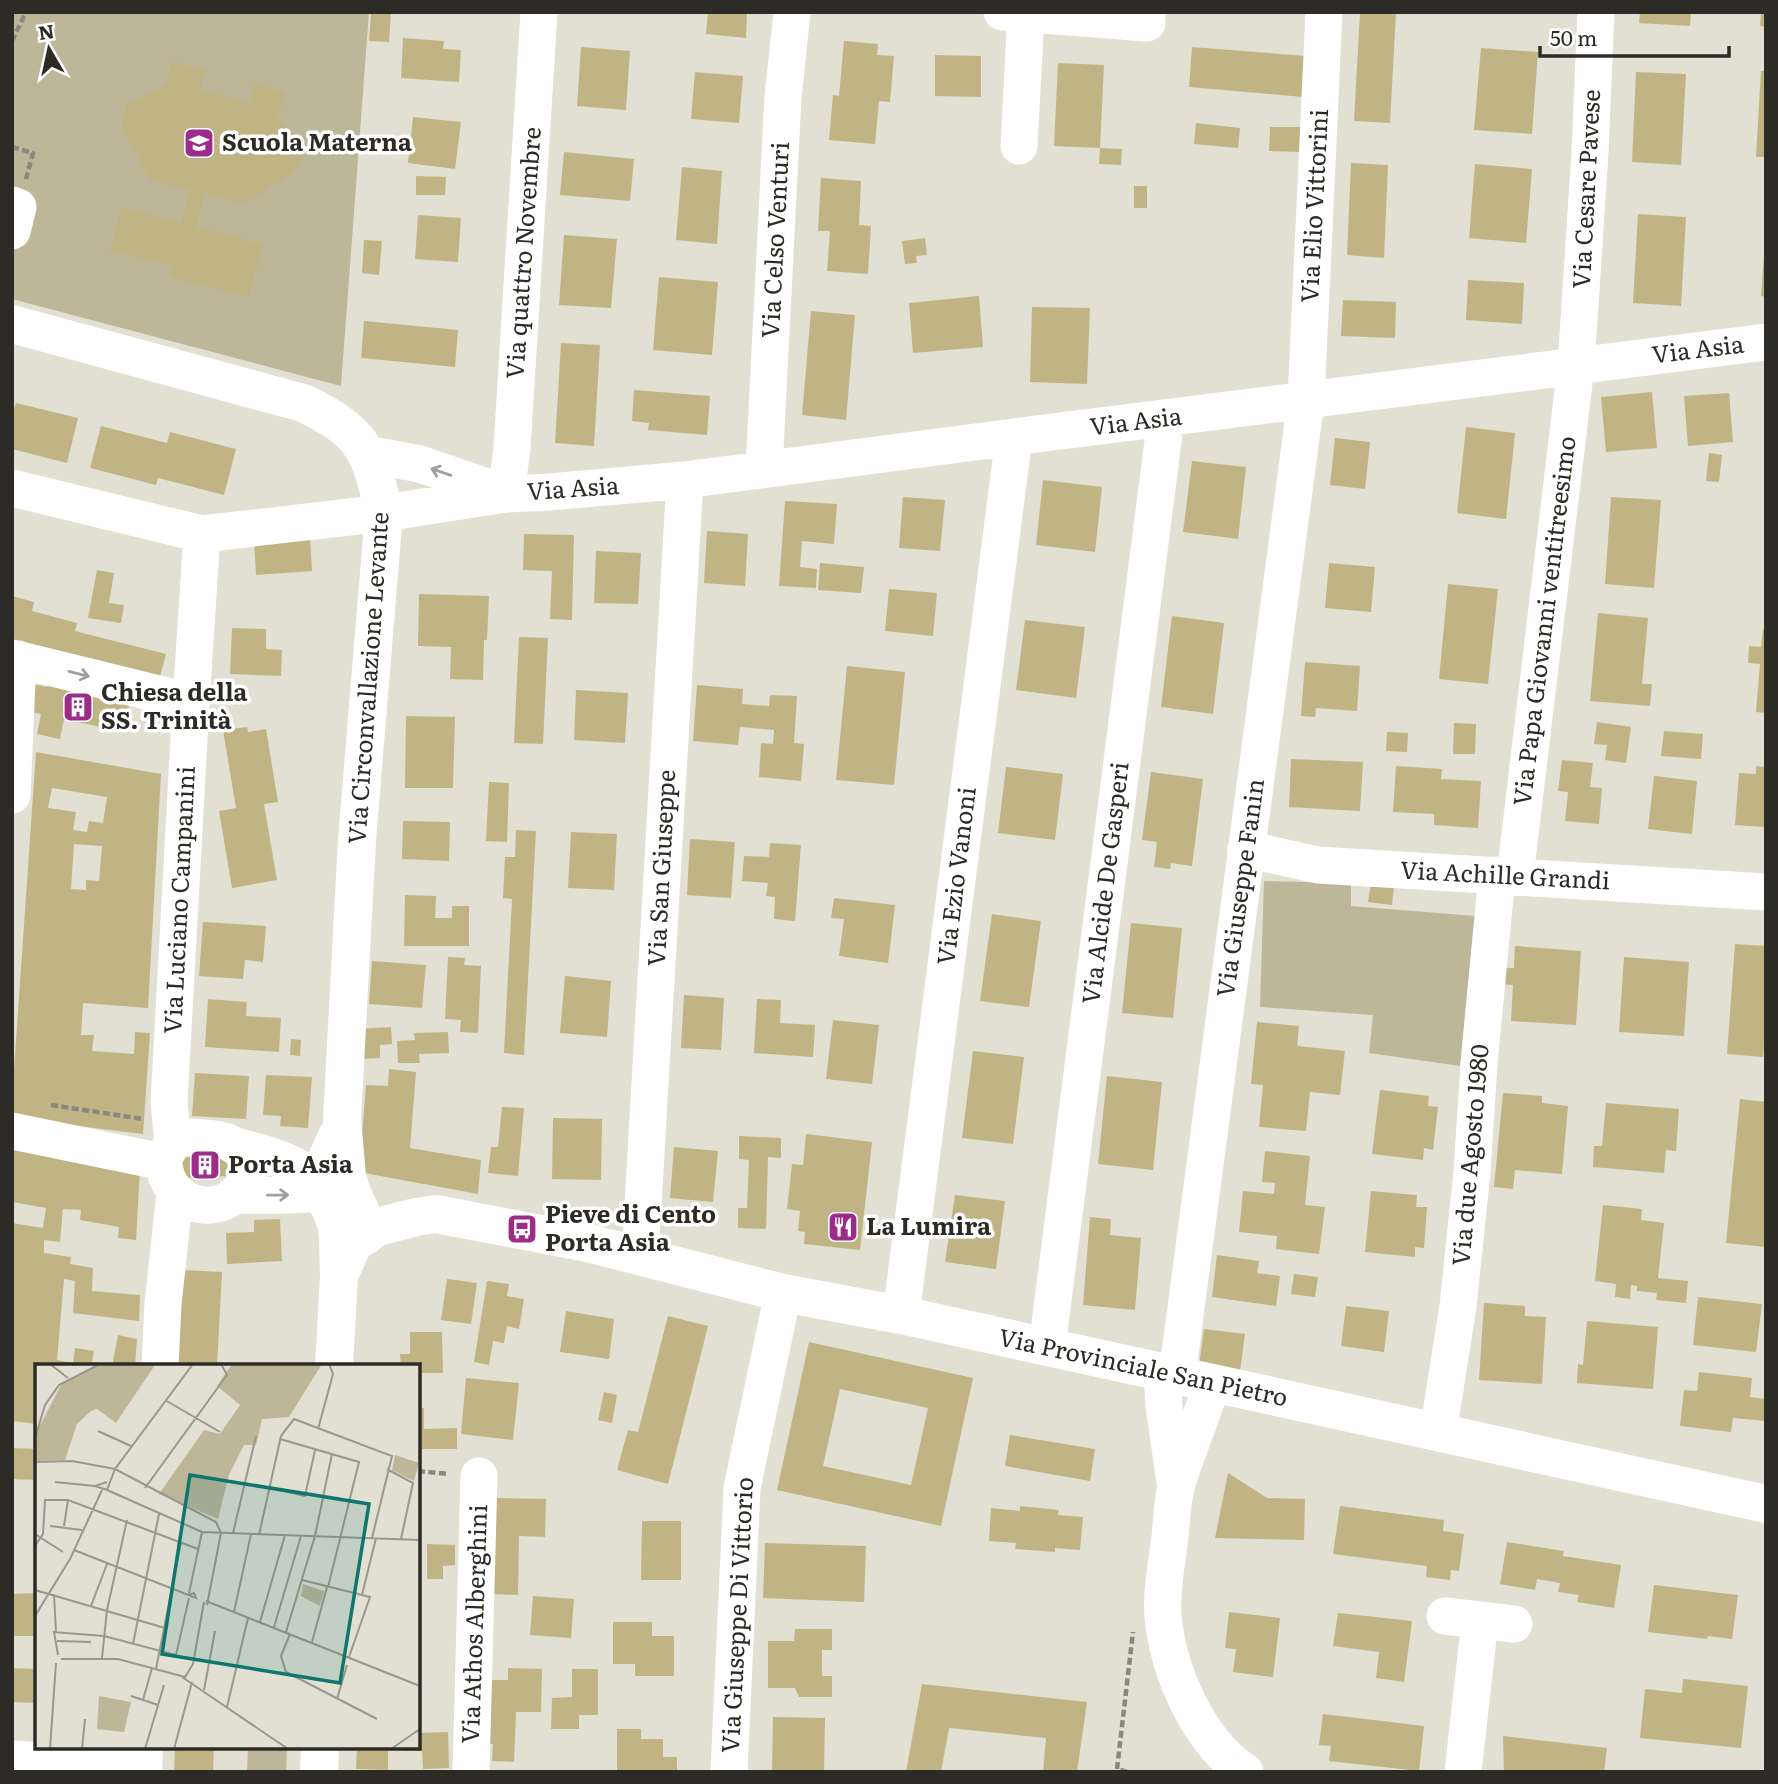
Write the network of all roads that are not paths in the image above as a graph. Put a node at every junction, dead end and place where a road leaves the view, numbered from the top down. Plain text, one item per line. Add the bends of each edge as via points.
1 (539, 12) edge
2 (792, 12) edge
3 (1147, 12) edge
4 (1324, 12) edge
5 (1596, 12) edge
6 (1014, 13) edge
7 (1019, 146) dead end
8 (12, 324) edge
9 (1766, 342) edge
10 (1576, 366) junction
11 (1306, 400) junction
12 (1166, 418) junction
13 (1014, 437) junction
14 (368, 454) junction
15 (764, 469) junction
16 (685, 480) junction
17 (12, 488) edge
18 (506, 494) junction
19 (384, 513) junction
20 (202, 534) junction
21 (15, 659) edge
22 (191, 702) junction
23 (12, 795) edge
24 (1246, 849) junction
25 (1506, 876) junction
26 (1766, 892) edge
27 (12, 1131) edge
28 (337, 1133) junction
29 (254, 1151) junction
30 (171, 1155) junction
31 (234, 1195) junction
32 (335, 1198) junction
33 (436, 1214) junction
34 (522, 1230) joint
35 (367, 1235) junction
36 (640, 1256) junction
37 (339, 1276) junction
38 (783, 1293) junction
39 (901, 1315) junction
40 (1047, 1347) junction
41 (160, 1364) edge
42 (334, 1364) edge
43 (1184, 1377) junction
44 (1438, 1433) junction
45 (480, 1476) dead end
46 (1176, 1486) junction
47 (1766, 1504) edge
48 (1445, 1616) dead end
49 (320, 1749) edge
50 (144, 1757) edge
51 (12, 1759) edge
52 (319, 1772) edge
53 (471, 1772) edge
54 (729, 1772) edge
55 (1245, 1772) edge
56 (1463, 1772) edge

1 - 18 street, Via quattro Novembre
2 - 15 street, Via Celso Venturi via 783,97
3 - 6 street via 1146,23
4 - 11 street, Via Elio Vittorini
5 - 10 street, Via Cesare Pavese
6 - 7 street
8 - 14 main road, Via Circonvallazione Levante via 303,403 342,425
9 - 10 street, Via Asia
10 - 11 street, Via Asia
10 - 25 street, Via Papa Giovanni ventitreesimo
11 - 12 street, Via Asia
11 - 24 street, Via Giuseppe Fanin
12 - 13 street, Via Asia
12 - 40 street, Via Alcide De Gasperi
13 - 15 street, Via Asia
13 - 39 street, Via Ezio Vanoni
18 -> 14 street, Via Asia via 420,464
14 - 19 main road, Via Circonvallazione Levante
15 - 16 street, Via Asia
16 - 18 street, Via Asia
16 - 36 street, Via San Giuseppe
17 - 20 street
18 - 19 street, Via Asia
19 - 20 street, Via Asia
19 - 28 main road, Via Circonvallazione Levante
20 - 22 street, Via Luciano Campanini
21 -> 22 street
21 - 23 street
22 - 30 street, Via Luciano Campanini via 169,1102
24 - 25 street, Via Achille Grandi via 1318,865
24 - 43 street, Via Giuseppe Fanin
25 - 26 street, Via Achille Grandi
25 - 44 street, Via due Agosto 1980 via 1479,1064 1458,1306
27 - 30 street
28 - 29 street via 319,1154 306,1157
28 - 32 main road, Via Circonvallazione Levante via 347,1176
29 - 30 street via 221,1139 192,1137
29 - 31 street via 247,1158 245,1183
29 - 32 street via 299,1167
30 - 31 street via 187,1201 207,1206
30 - 41 street, Via Luciano Campanini
31 -> 32 street
32 - 33 main road
32 - 35 main road, Via Circonvallazione Levante via 360,1210
32 - 37 main road, Via Circonvallazione Levante
33 - 34 main road, Via Circonvallazione Levante
33 - 35 main road, Via Circonvallazione Levante via 377,1227
34 - 36 main road, Via Provinciale San Pietro
35 - 37 main road, Via Circonvallazione Levante via 354,1244
36 - 38 main road, Via Provinciale San Pietro
37 - 42 main road, Via Circonvallazione Levante
38 - 39 main road, Via Provinciale San Pietro
38 - 54 street, Via Giuseppe Di Vittorio via 742,1488
39 - 40 main road, Via Provinciale San Pietro
40 - 43 main road, Via Provinciale San Pietro
43 - 44 main road, Via Provinciale San Pietro
43 - 46 street via 1164,1405
43 - 46 street via 1201,1418
44 - 47 main road, Via Provinciale San Pietro
45 - 53 street, Via Athos Alberghini
46 - 55 street via 1163,1616 1170,1654 1204,1733
48 - 56 street via 1497,1622
49 - 52 main road
50 - 51 street

